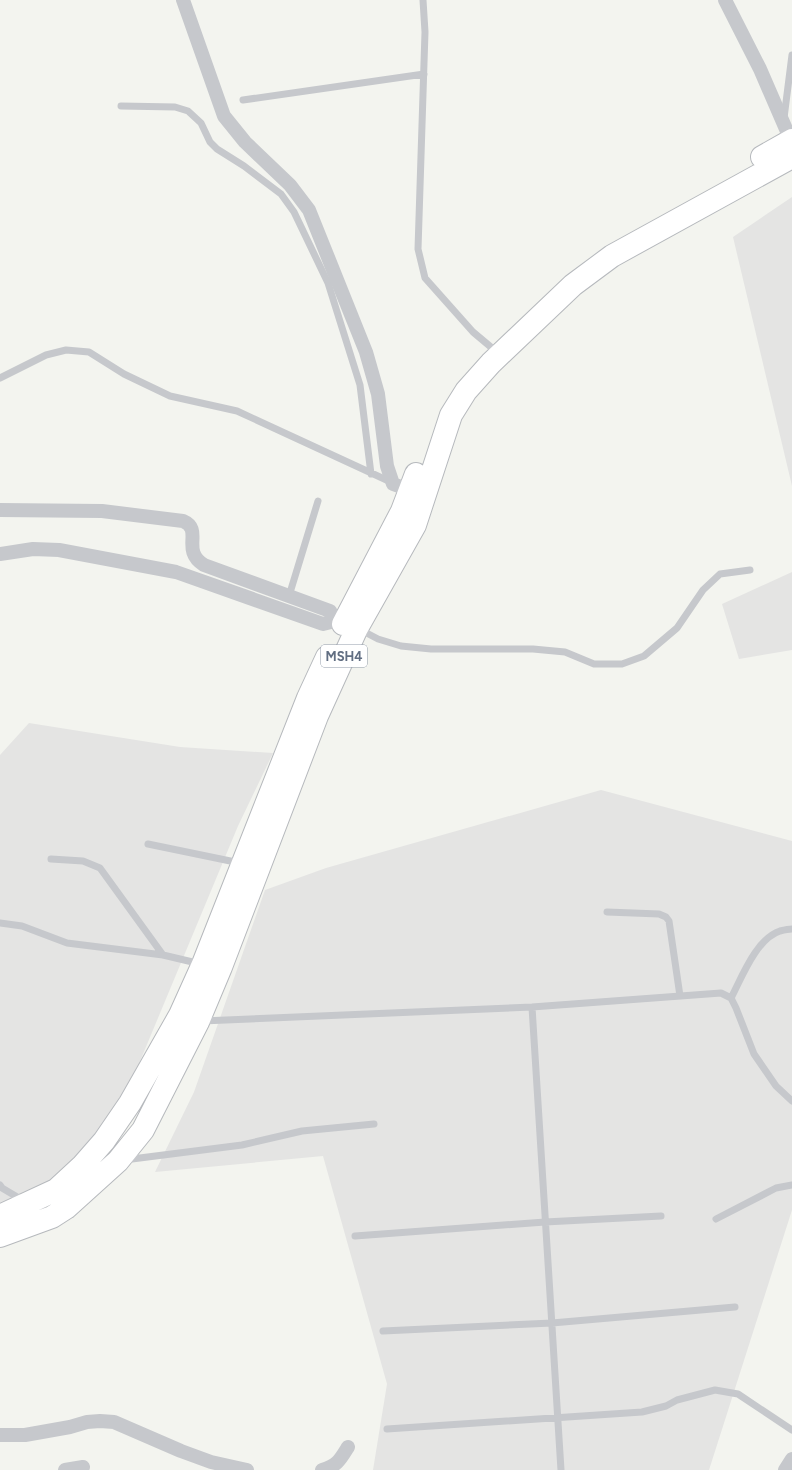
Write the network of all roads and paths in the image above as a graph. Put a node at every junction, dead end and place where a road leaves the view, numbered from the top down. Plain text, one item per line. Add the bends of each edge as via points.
1 (183, 0) edge
2 (423, 0) edge
3 (725, 0) edge
4 (792, 55) edge
5 (424, 74) junction
6 (243, 100) dead end
7 (121, 106) dead end
8 (790, 141) edge
9 (494, 350) junction
10 (0, 378) edge
11 (371, 474) junction
12 (409, 489) junction
13 (318, 501) dead end
14 (0, 510) edge
15 (0, 554) edge
16 (750, 570) dead end
17 (288, 596) junction
18 (345, 624) junction
19 (148, 844) dead end
20 (51, 859) dead end
21 (251, 865) junction
22 (607, 912) dead end
23 (0, 923) edge
24 (792, 929) edge
25 (163, 955) junction
26 (212, 966) junction
27 (680, 996) junction
28 (731, 998) junction
29 (532, 1007) junction
30 (198, 1022) junction
31 (792, 1101) edge
32 (374, 1124) dead end
33 (118, 1161) junction
34 (792, 1185) edge
35 (1, 1187) edge
36 (39, 1210) junction
37 (0, 1216) edge
38 (661, 1216) dead end
39 (716, 1219) dead end
40 (545, 1222) junction
41 (0, 1236) edge
42 (355, 1236) dead end
43 (735, 1307) dead end
44 (552, 1323) junction
45 (383, 1331) dead end
46 (556, 1418) junction
47 (387, 1429) dead end
48 (792, 1430) edge
49 (0, 1435) edge
50 (348, 1447) dead end
51 (792, 1460) edge
52 (83, 1467) dead end
53 (65, 1470) edge
54 (247, 1470) edge
55 (322, 1470) edge
56 (560, 1470) edge
57 (785, 1470) edge

1 - 12 street via 224,116 245,142 290,185 309,210 366,352 378,394 387,466
2 - 5 lane via 426,32
3 - 8 street via 760,69
4 - 8 lane
5 - 6 lane
5 - 9 lane via 418,249 425,278 473,332
7 - 11 lane via 175,107 188,111 200,123 210,142 217,149 281,194 294,212 328,283 360,385
8 - 9 main road, MSH4 via 612,256
9 - 12 main road, MSH4 via 451,415
10 - 11 lane via 46,355 66,350 89,352 124,374 170,396 237,412
11 - 12 lane
12 - 18 main road, MSH4 via 415,525
13 - 17 lane
14 - 17 street via 102,511 183,521 189,523 191,528 192,551 197,561
15 - 18 street via 33,549 59,550 176,572 323,624
16 - 18 lane via 720,574 703,590 677,628 644,656 622,664 594,664 565,652 533,649 431,649 401,646 378,640
17 - 18 street via 330,611
18 - 21 main road, MSH4 via 317,716
19 - 21 lane
20 - 25 lane via 83,862 100,868
21 - 26 main road, MSH4
22 - 27 lane via 659,914 666,917 672,931
23 - 25 lane via 22,926 67,943
24 - 28 lane via 779,931 759,947
25 - 26 lane
26 - 30 main road, MSH4
26 - 36 main road, MSH4 via 180,1015 130,1104 104,1141
27 - 28 lane via 721,993
27 - 29 lane
28 - 31 lane via 754,1054 776,1086
29 - 30 lane
29 - 40 lane
30 - 33 main road, MSH4 via 143,1130
32 - 33 lane via 302,1130 242,1145
33 - 36 main road, MSH4 via 66,1208
34 - 39 lane via 776,1188
35 - 36 lane
36 - 37 main road, MSH4
36 - 41 main road, MSH4
38 - 40 lane
40 - 42 lane
40 - 44 lane
43 - 44 lane
44 - 45 lane
44 - 46 lane
46 - 47 lane
46 - 48 lane via 642,1412 715,1390 738,1394
46 - 56 lane
49 - 54 street via 25,1435 70,1428 87,1422 114,1422 210,1462
50 - 55 street via 334,1466
51 - 57 street
52 - 53 street

